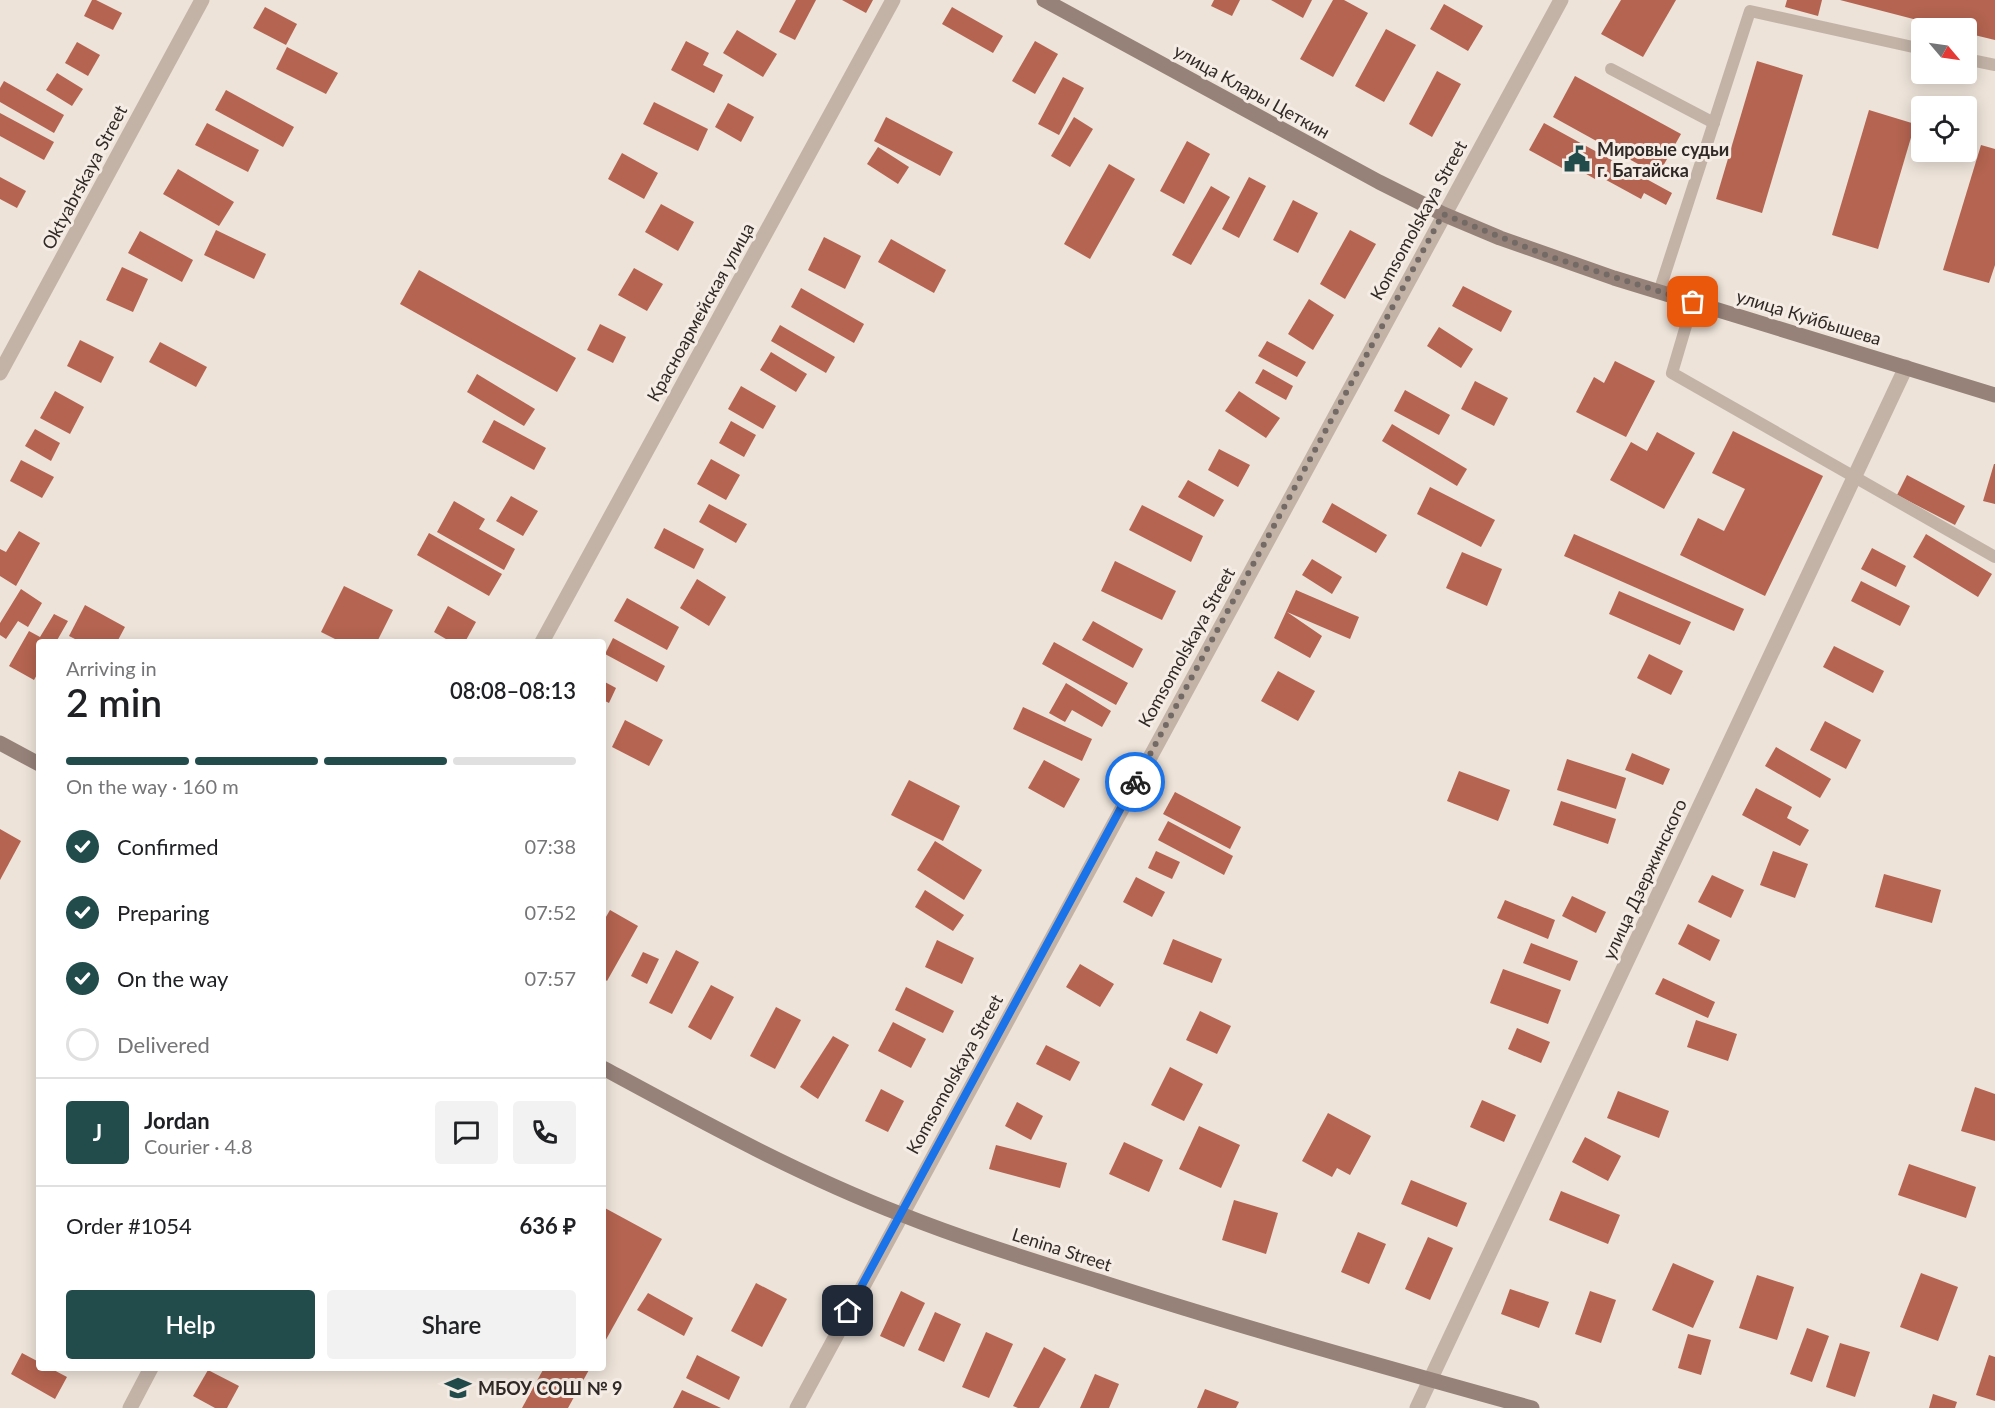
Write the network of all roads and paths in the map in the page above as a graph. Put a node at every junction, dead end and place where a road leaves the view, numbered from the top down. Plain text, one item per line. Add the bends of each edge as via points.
1 (201, 0) edge
2 (893, 0) edge
3 (1044, 0) edge
4 (1561, 0) edge
5 (1752, 5) edge
6 (1911, 46) edge
7 (1977, 61) edge
8 (1995, 65) edge
9 (1611, 69) dead end
10 (1714, 123) junction
11 (1443, 214) junction
12 (1659, 292) junction
13 (1693, 302) junction
14 (1906, 367) junction
15 (0, 373) edge
16 (1995, 395) edge
17 (1854, 477) junction
18 (1995, 557) edge
19 (544, 639) edge
20 (0, 743) edge
21 (36, 762) edge
22 (606, 1070) edge
23 (900, 1215) junction
24 (149, 1371) edge
25 (1430, 1380) junction
26 (130, 1408) edge
27 (796, 1408) edge
28 (1417, 1408) edge
29 (1532, 1408) edge

1 - 15 street, Oktyabrskaya Street
2 - 19 street, Красноармейская улица
3 - 11 main road, улица Клары Цеткин
4 - 11 street, Komsomolskaya Street
5 - 6 lane
5 - 10 lane
7 - 8 lane
9 - 10 lane
10 - 12 lane
11 - 12 main road, улица Куйбышева via 1548,256
11 - 23 street, Komsomolskaya Street
12 - 13 main road, улица Куйбышева
13 - 14 main road, улица Куйбышева
13 - 17 lane via 1672,373
14 - 16 main road, улица Куйбышева
14 - 17 street, улица Дзержинского
17 - 18 lane
17 - 25 street, улица Дзержинского
20 - 21 main road
22 - 23 main road, Lenina Street via 723,1132
23 - 25 main road, Lenina Street via 1120,1288
23 - 27 street, Komsomolskaya Street
24 - 26 street
25 - 28 street, улица Дзержинского
25 - 29 main road, Lenina Street

